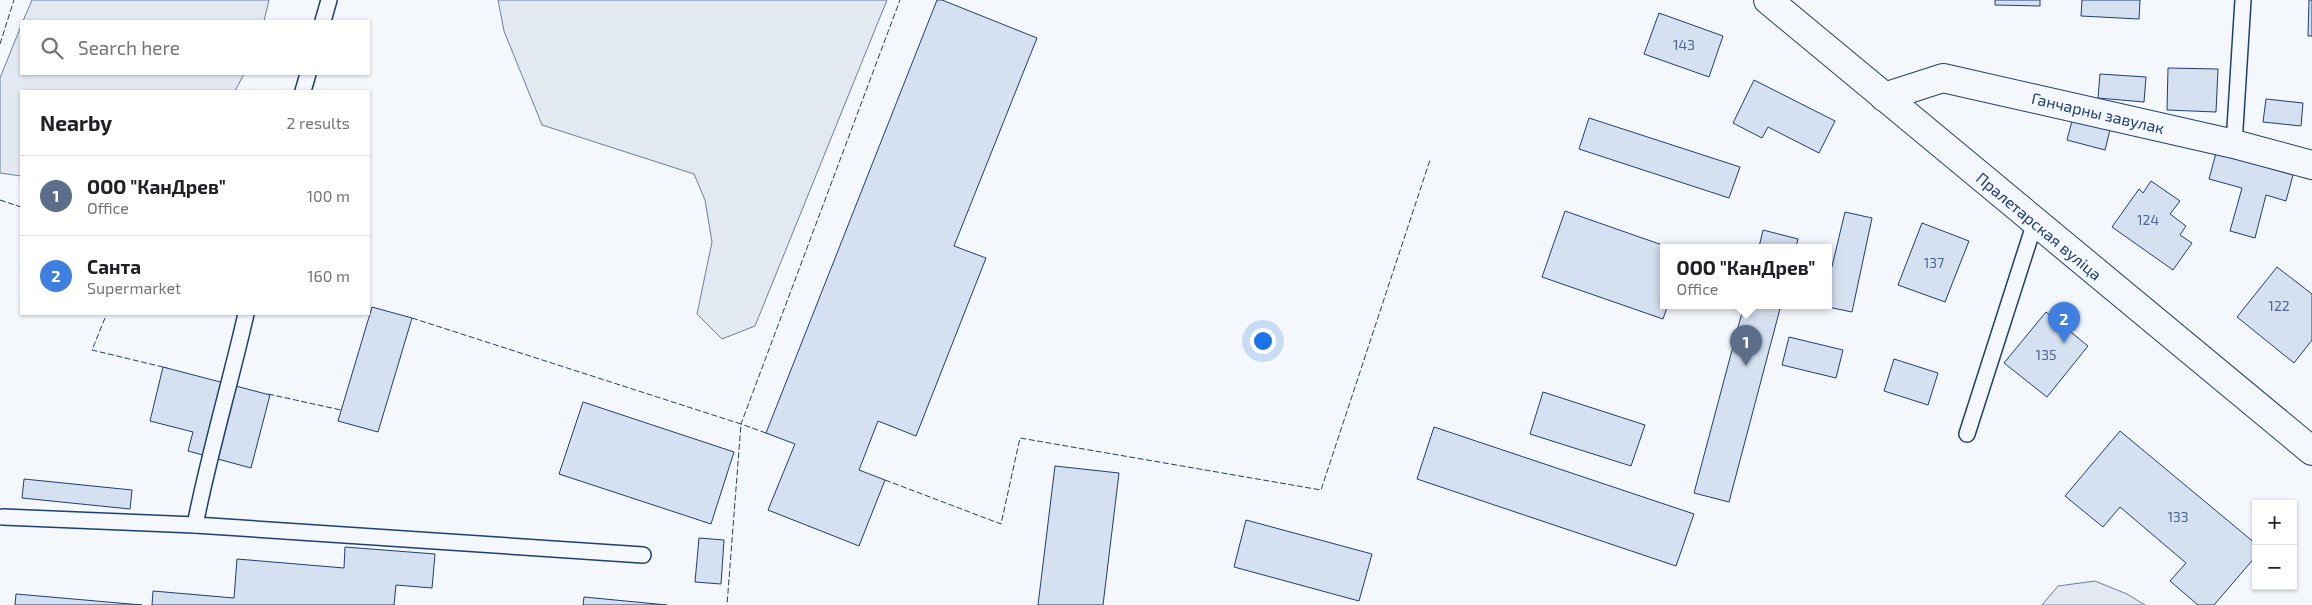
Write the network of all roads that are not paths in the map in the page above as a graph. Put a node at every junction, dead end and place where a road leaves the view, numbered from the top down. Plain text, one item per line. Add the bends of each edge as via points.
1 (329, 0) edge
2 (1768, 0) edge
3 (2243, 0) edge
4 (323, 20) edge
5 (308, 75) edge
6 (303, 90) edge
7 (1884, 97) junction
8 (2234, 144) junction
9 (2312, 165) edge
10 (2035, 222) junction
11 (246, 315) edge
12 (1967, 434) dead end
13 (2312, 451) edge
14 (3, 518) dead end
15 (195, 525) junction
16 (644, 556) dead end

1 - 4 lane
2 - 7 main road, Пралетарская вуліца
3 - 8 lane
5 - 6 lane
7 - 8 main road, Ганчарны завулак via 1944,78
7 - 10 main road, Пралетарская вуліца
8 - 9 main road, Ганчарны завулак
10 - 12 lane
10 - 13 main road, Пралетарская вуліца
11 - 15 lane
14 - 15 lane
15 - 16 lane

